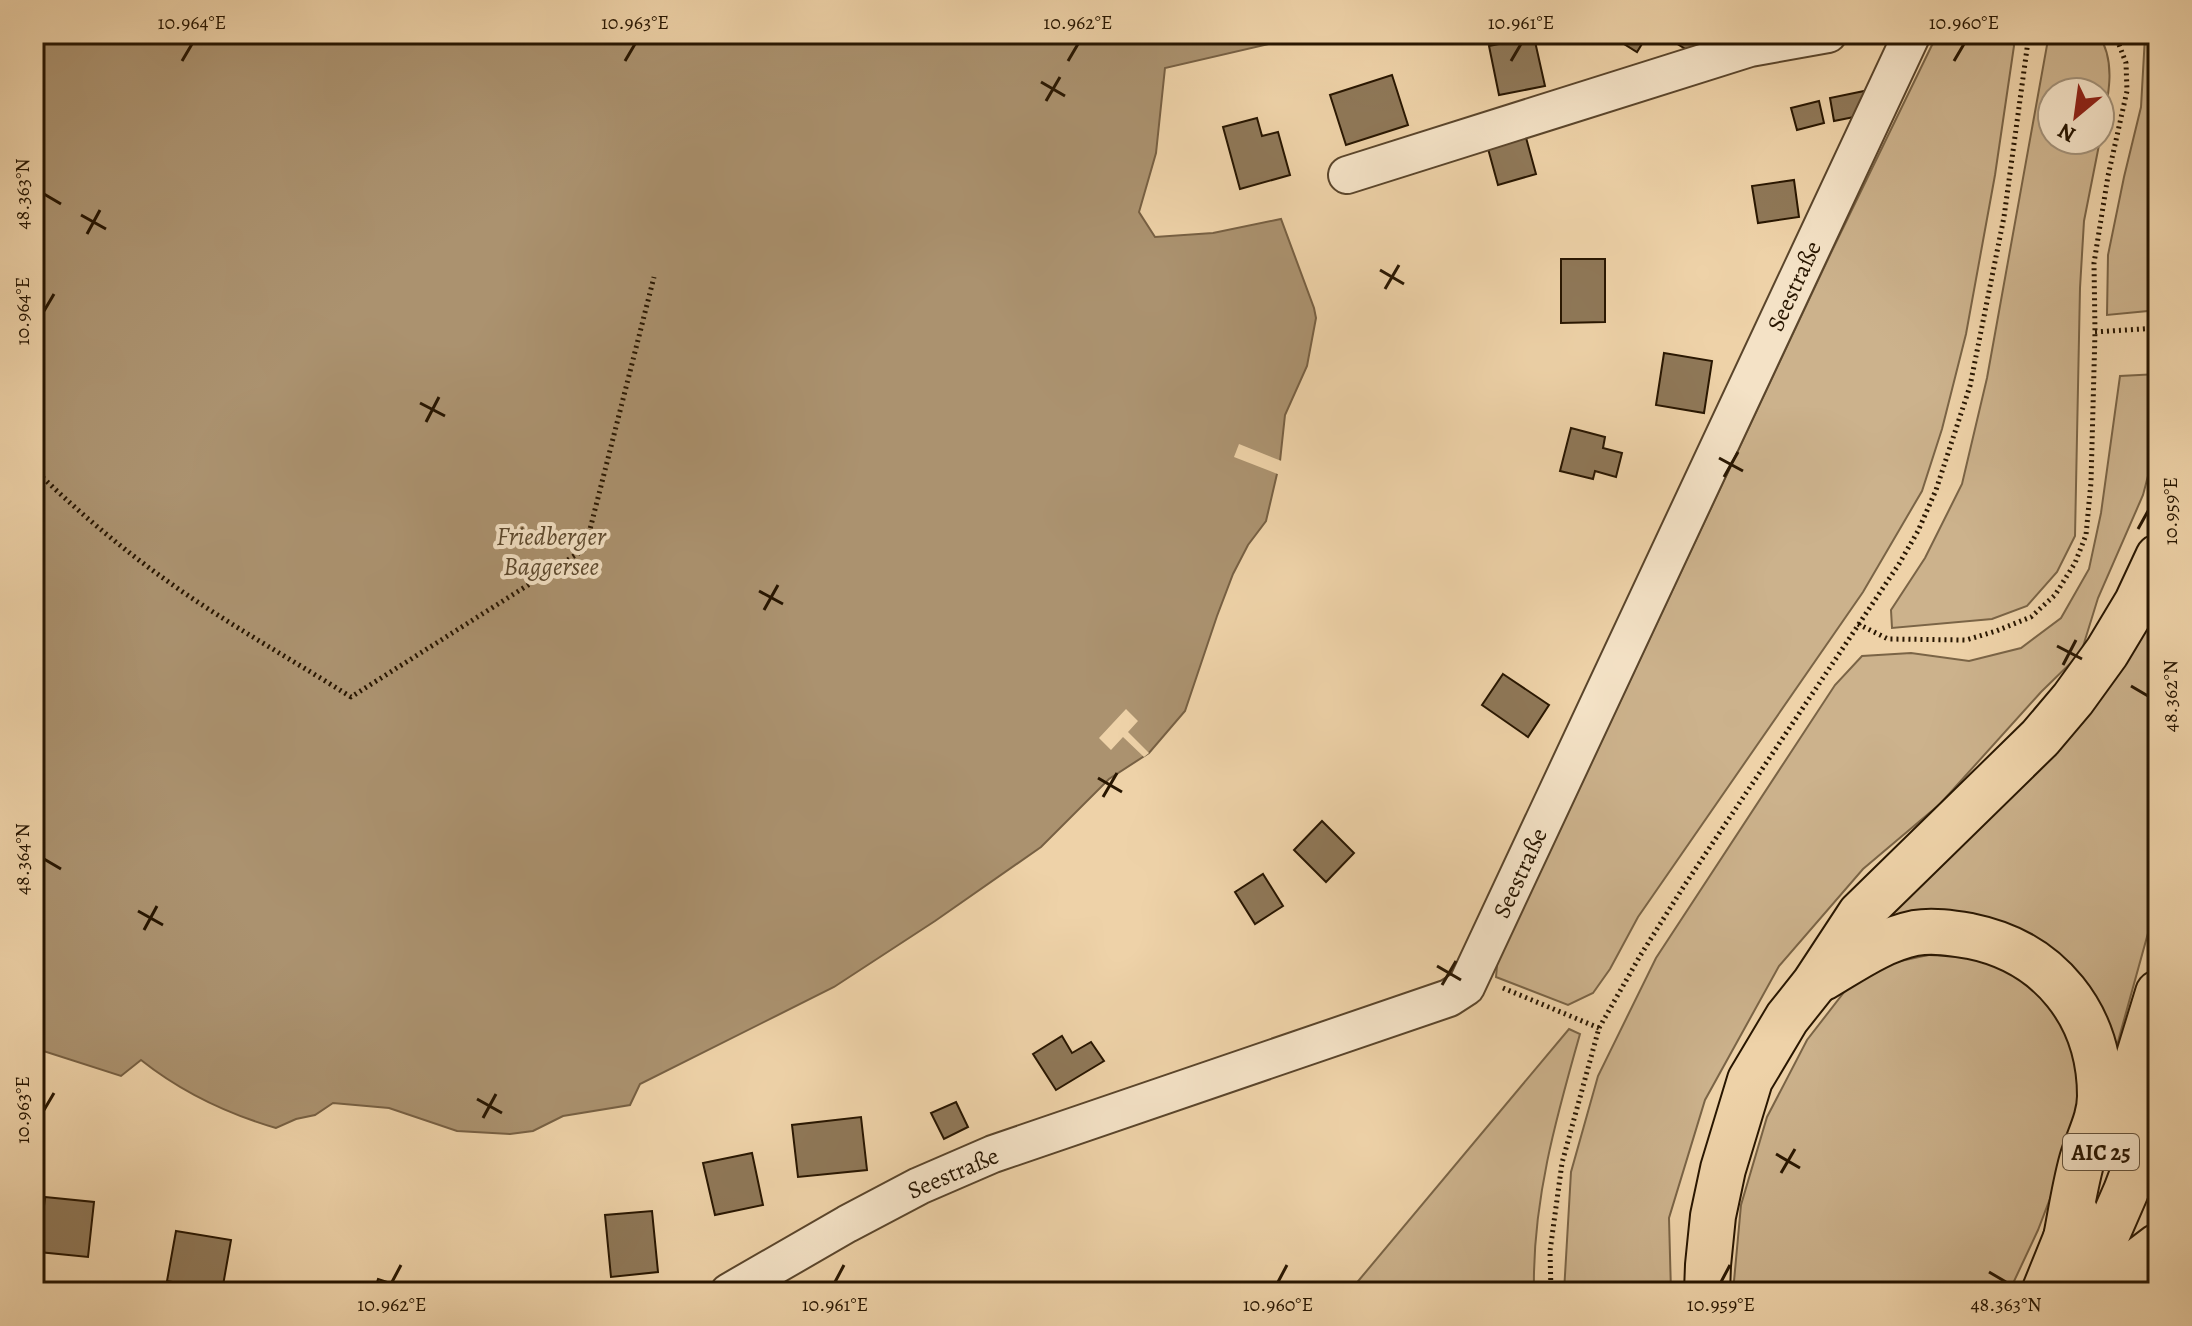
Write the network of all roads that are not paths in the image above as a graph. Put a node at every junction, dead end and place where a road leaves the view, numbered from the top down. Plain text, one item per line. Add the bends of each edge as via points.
1 (1828, 34) edge
2 (1912, 34) edge
3 (1347, 175) dead end
4 (2158, 557) edge
5 (1814, 984) junction
6 (2158, 993) edge
7 (2158, 1107) edge
8 (2066, 1238) junction
9 (2158, 1246) edge
10 (729, 1292) edge
11 (1707, 1292) edge
12 (2044, 1292) edge
13 (2082, 1292) edge
14 (2111, 1292) edge

1 - 3 street via 1750,48
2 - 10 street, Seestraße via 1466,987 1449,998 993,1154 919,1186
4 - 5 main road via 2137,602 2073,699 2040,738 1860,914
5 - 8 main road via 1886,943 1936,931 2008,948 2059,983 2091,1038 2100,1099
5 - 11 main road via 1750,1080 1713,1216
6 - 8 main road, AIC 25 via 2136,1065
7 - 13 main road, AIC 25
8 - 12 main road, AIC 25
9 - 14 main road via 2125,1271

